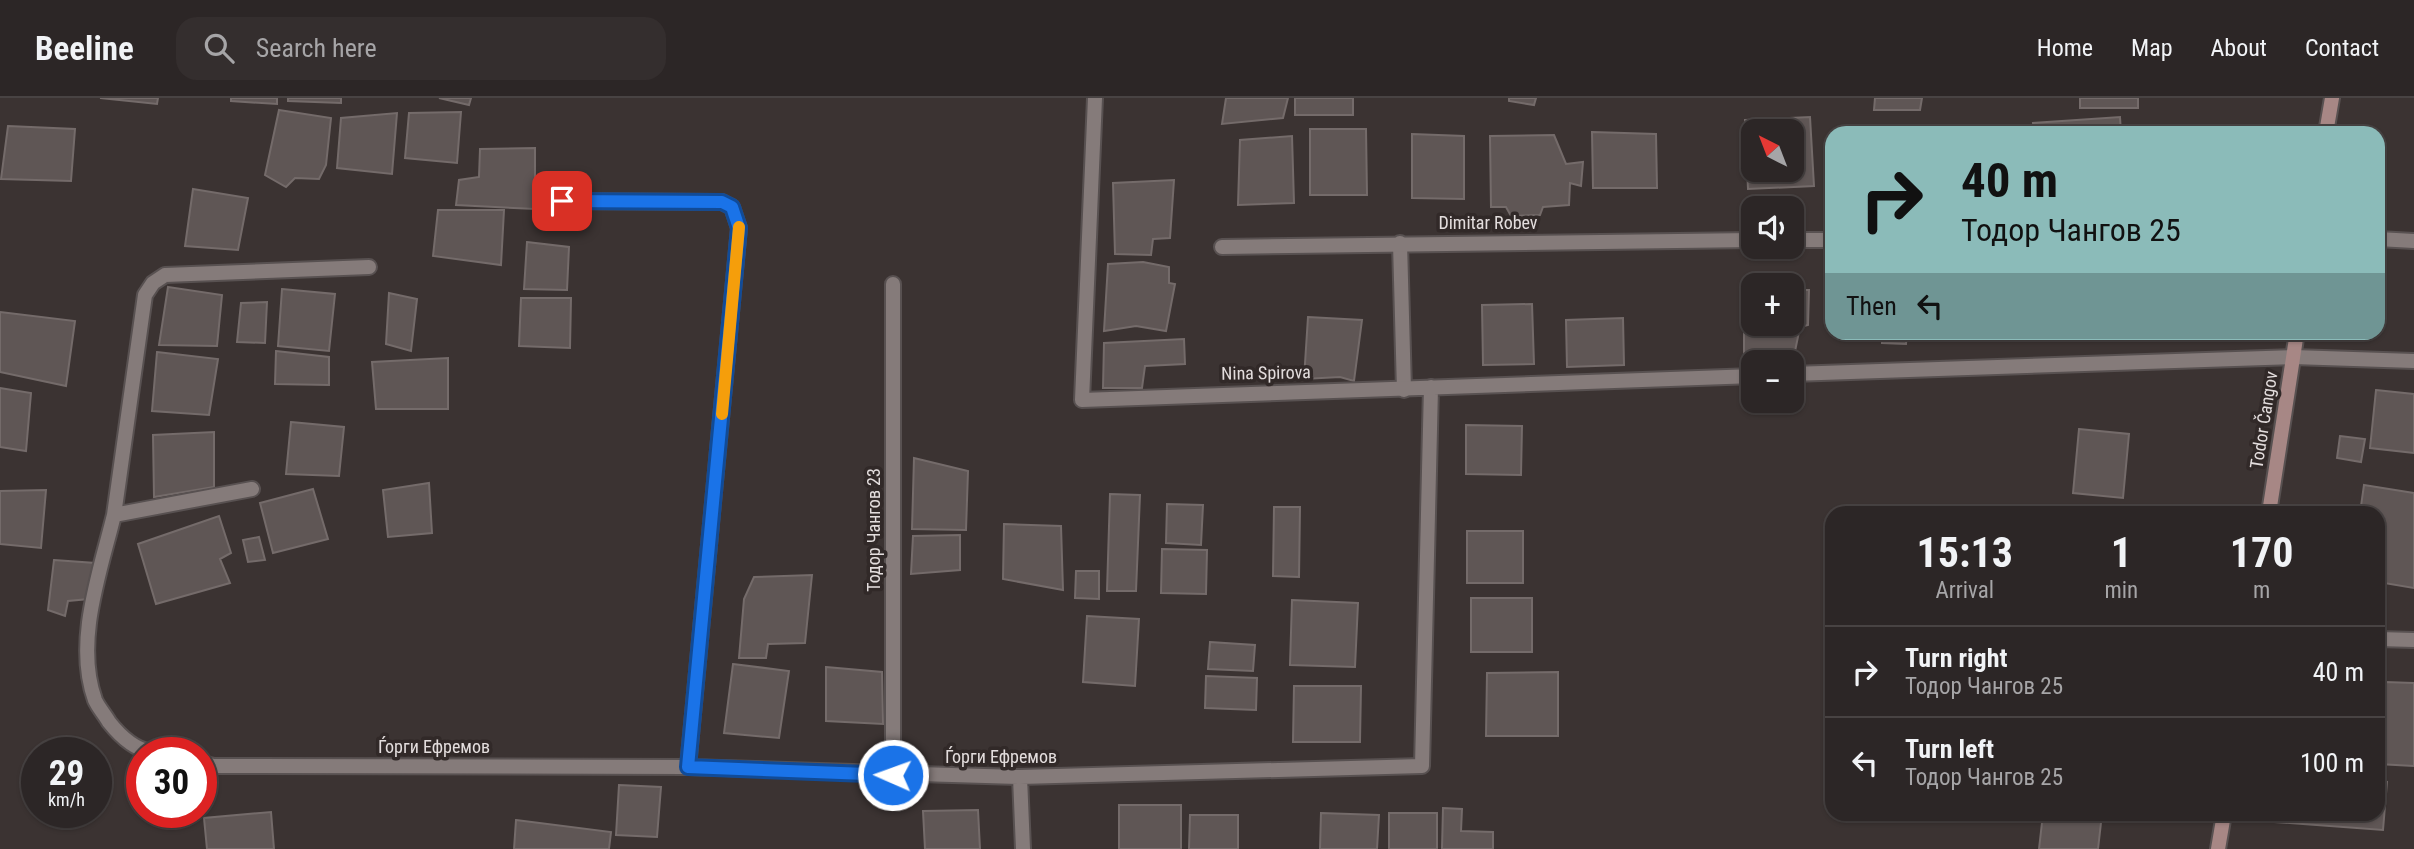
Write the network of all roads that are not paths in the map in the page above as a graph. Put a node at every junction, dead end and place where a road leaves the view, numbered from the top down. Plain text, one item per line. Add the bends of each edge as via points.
1 (1095, 98) edge
2 (2332, 98) edge
3 (2327, 126) edge
4 (562, 201) dead end
5 (2385, 239) edge
6 (1741, 240) edge
7 (1804, 240) edge
8 (1825, 240) edge
9 (2414, 241) edge
10 (1400, 243) junction
11 (1222, 247) dead end
12 (369, 267) dead end
13 (894, 284) dead end
14 (2296, 340) edge
15 (2293, 357) junction
16 (2414, 361) edge
17 (1804, 374) edge
18 (1741, 376) edge
19 (1431, 387) junction
20 (1404, 390) junction
21 (252, 489) dead end
22 (2270, 506) edge
23 (114, 515) junction
24 (2385, 639) edge
25 (2414, 640) edge
26 (126, 740) edge
27 (217, 766) edge
28 (688, 767) junction
29 (893, 775) junction
30 (1020, 777) junction
31 (2223, 821) edge
32 (1023, 849) edge
33 (2218, 849) edge

1 - 20 street, Nina Spirova via 1082,400
2 - 3 street
4 - 28 street via 722,202 732,207 739,228
5 - 9 street
6 - 10 street, Dimitar Robev
7 - 8 street
10 - 11 street, Dimitar Robev
10 - 20 street
12 - 23 street via 165,275 153,283 145,295
13 - 29 street, Тодор Чангов 23
14 - 15 street, Todor Čangov
15 - 16 street
15 - 17 street
15 - 22 street, Todor Čangov
18 - 19 street, Nina Spirova
19 - 20 street, Nina Spirova
19 - 30 street, Ѓорги Ефремов via 1422,766
21 - 23 street
23 - 26 street via 89,627 90,677 95,701
24 - 25 street
27 - 28 street, Ѓорги Ефремов
28 - 29 street, Ѓорги Ефремов
29 - 30 street, Ѓорги Ефремов
30 - 32 street
31 - 33 street

